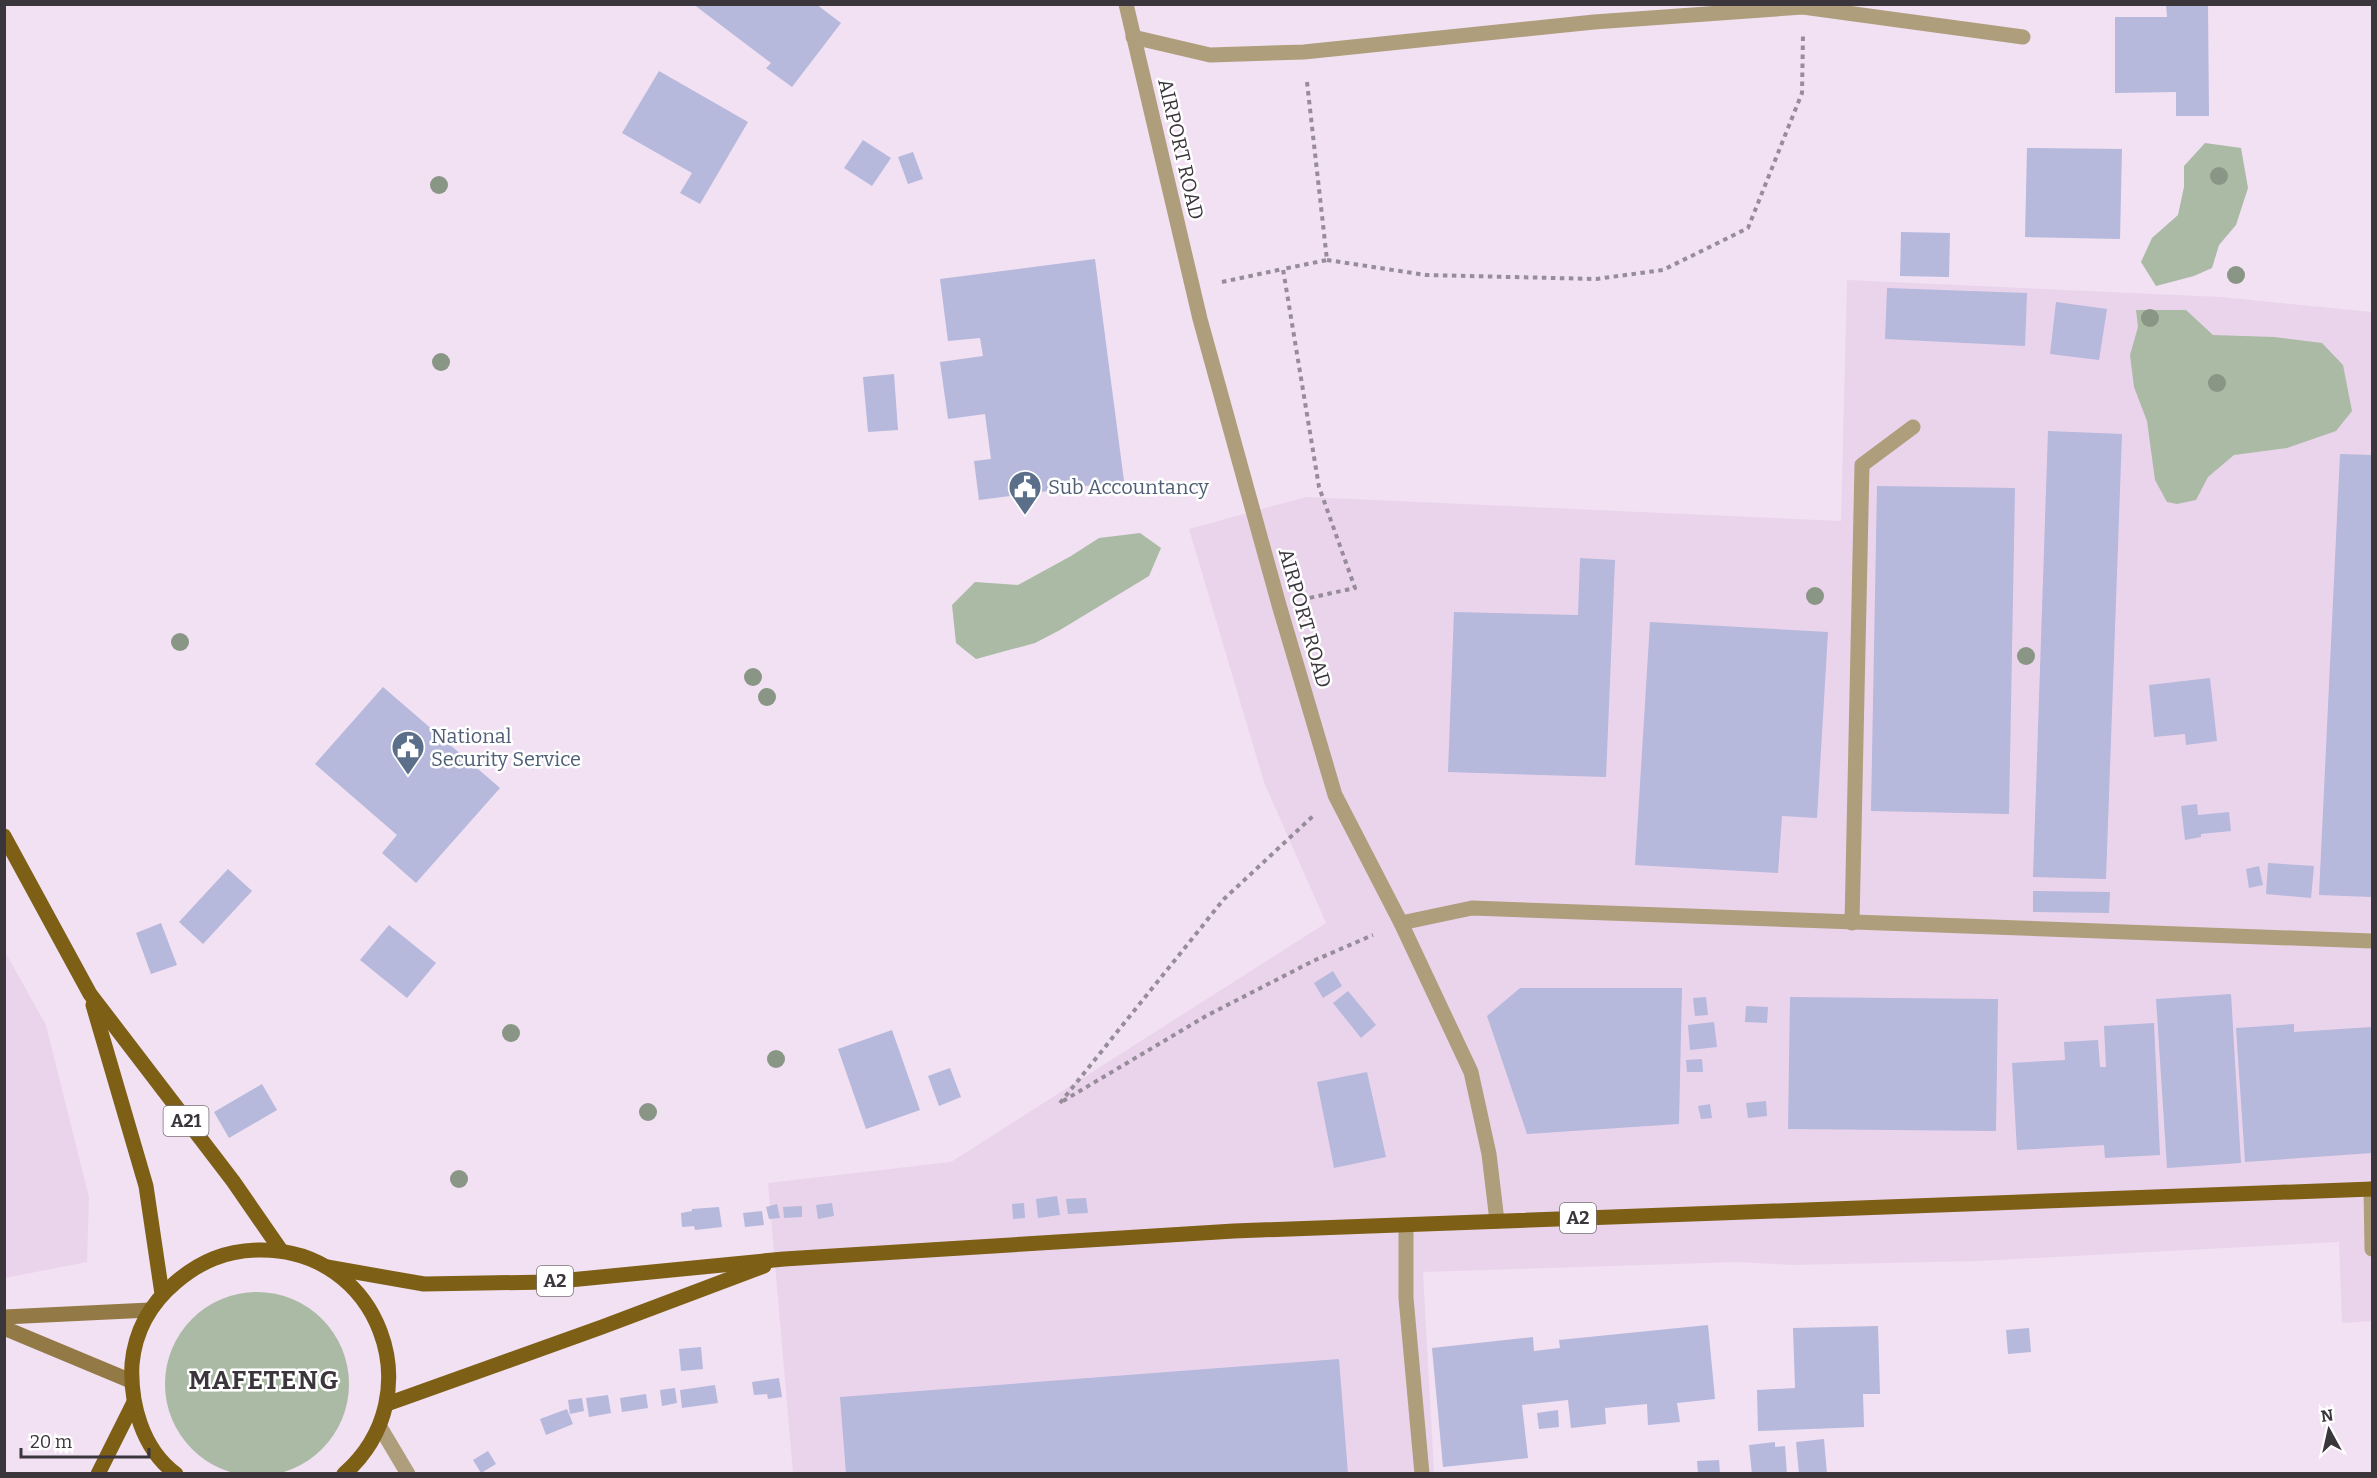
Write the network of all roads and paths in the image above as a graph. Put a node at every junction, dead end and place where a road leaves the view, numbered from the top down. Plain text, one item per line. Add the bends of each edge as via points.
1 (1126, 4) edge
2 (1804, 6) edge
3 (1133, 37) junction
4 (2023, 37) dead end
5 (1304, 52) junction
6 (1327, 260) junction
7 (1283, 269) junction
8 (1192, 289) junction
9 (1913, 427) dead end
10 (1279, 605) junction
11 (1335, 795) junction
12 (6, 842) edge
13 (1401, 923) junction
14 (1852, 923) junction
15 (2373, 941) edge
16 (90, 994) junction
17 (2372, 1189) edge
18 (1497, 1221) junction
19 (1406, 1225) junction
20 (280, 1249) junction
21 (2373, 1249) edge
22 (784, 1259) junction
23 (327, 1267) junction
24 (162, 1294) junction
25 (150, 1310) junction
26 (4, 1317) edge
27 (4, 1328) edge
28 (131, 1381) junction
29 (134, 1402) junction
30 (387, 1404) junction
31 (380, 1427) junction
32 (98, 1473) edge
33 (176, 1473) edge
34 (344, 1473) edge
35 (408, 1473) edge
36 (1422, 1473) edge

1 - 3 street, AIRPORT ROAD
2 - 4 street
2 - 5 street via 1594,22
2 - 6 path via 1802,93 1748,228 1663,270 1596,279 1426,275
3 - 5 street via 1210,55
3 - 8 street, AIRPORT ROAD
5 - 6 path
6 - 7 path
7 - 8 path
7 - 10 path via 1319,487 1355,588
8 - 10 street, AIRPORT ROAD
9 - 14 street via 1862,465
10 - 11 street, AIRPORT ROAD
11 - 13 street, AIRPORT ROAD
11 - 13 path via 1224,899 1060,1103 1206,1016 1313,961
12 - 16 main road, A21
13 - 14 street via 1472,908
13 - 18 street, AIRPORT ROAD via 1471,1072 1489,1154
14 - 15 street
16 - 20 main road, A21
16 - 24 main road, A21 via 146,1186
17 - 18 main road, A2
17 - 21 street
18 - 19 main road, A2
19 - 22 main road, A2 via 1234,1230
19 - 36 street via 1406,1298
20 - 23 main road, A2
20 - 24 main road, A2 via 236,1251 195,1266
22 - 23 main road, A2 via 549,1282 424,1284
22 - 30 main road, A2
23 - 30 main road, A2 via 358,1293 379,1326 389,1364
24 - 25 main road, A2
25 - 26 street
25 - 28 main road, A2 via 133,1352
27 - 28 street
28 - 29 main road, A2
29 - 32 main road
29 - 33 main road, A2 via 146,1438
30 - 31 main road, A2
31 - 34 main road, A2 via 360,1459
31 - 35 street

